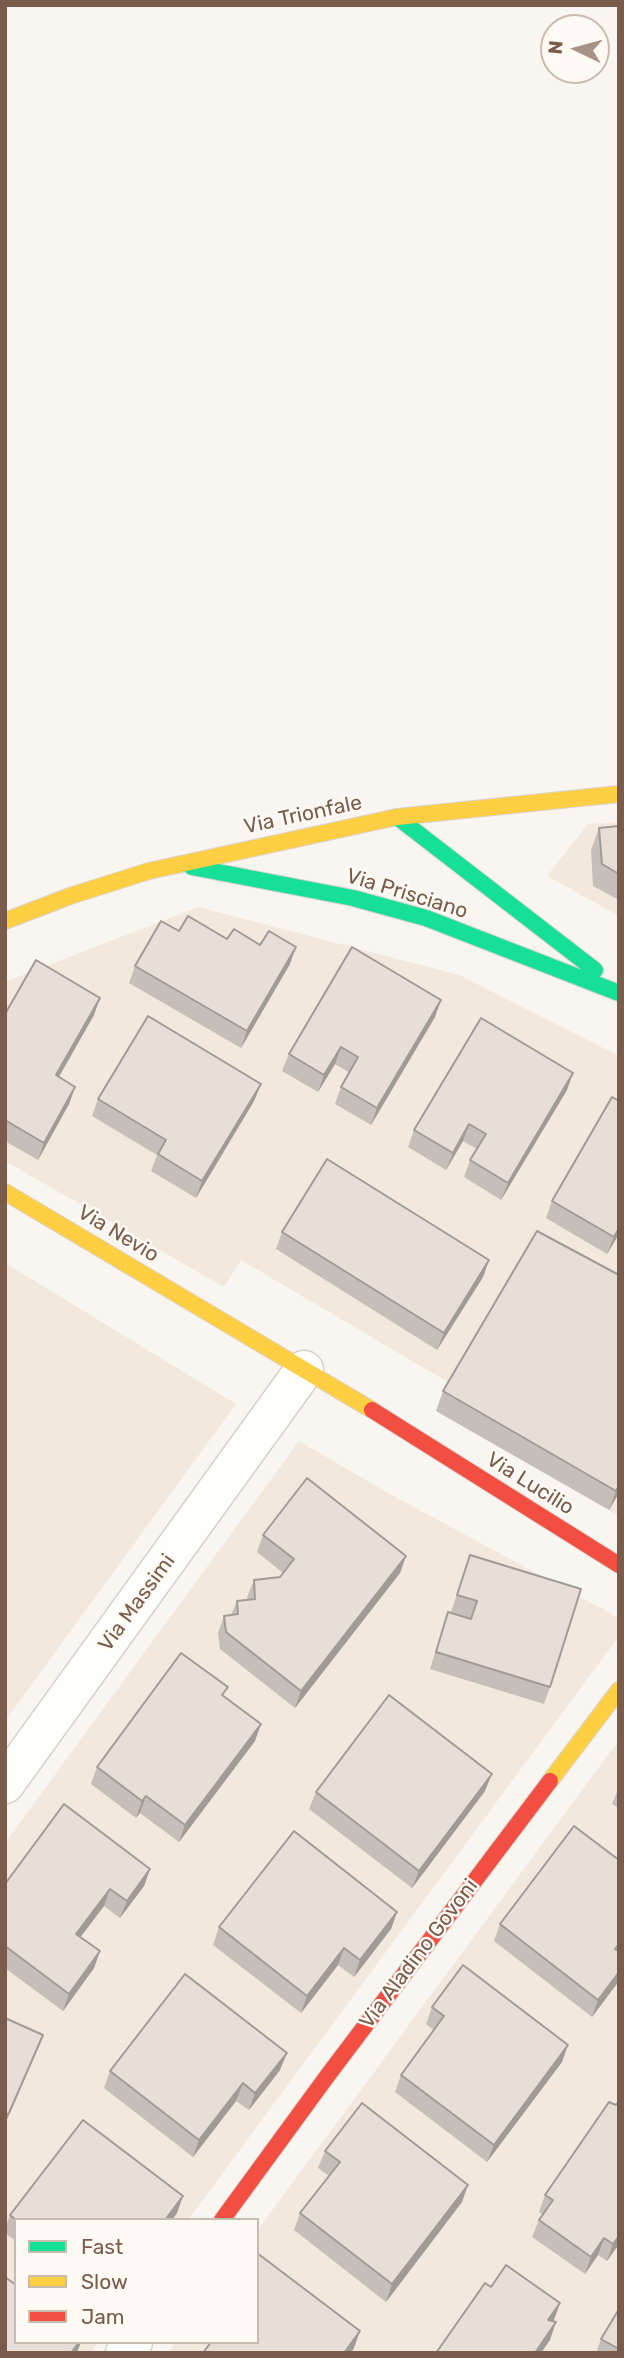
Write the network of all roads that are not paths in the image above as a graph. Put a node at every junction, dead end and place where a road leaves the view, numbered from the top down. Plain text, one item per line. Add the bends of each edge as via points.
1 (619, 794) edge
2 (397, 817) junction
3 (176, 864) junction
4 (5, 921) edge
5 (619, 990) edge
6 (5, 1192) edge
7 (304, 1370) junction
8 (619, 1565) edge
9 (619, 1690) edge
10 (5, 1784) edge
11 (223, 2218) edge

1 - 2 street, Via Trionfale
2 - 3 street, Via Trionfale
2 - 5 street, Via Prisciano
3 - 4 street, Via Trionfale via 115,880
3 - 5 street, Via Prisciano via 413,914
6 - 7 street, Via Nevio
7 - 8 street, Via Lucilio
7 - 10 street, Via Massimi
9 - 11 street, Via Aladino Govoni

